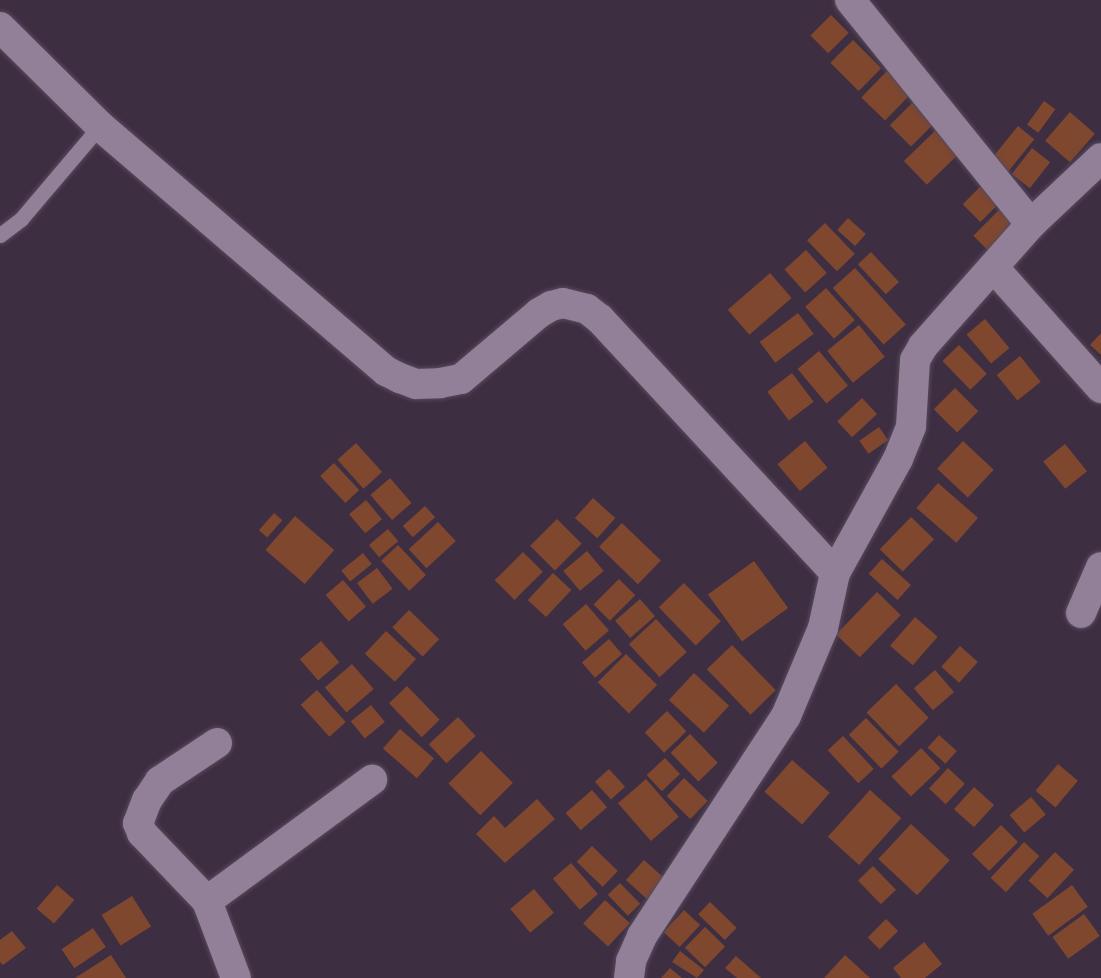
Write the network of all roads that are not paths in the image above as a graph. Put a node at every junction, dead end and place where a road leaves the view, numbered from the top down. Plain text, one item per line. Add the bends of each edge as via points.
1 (850, 0) edge
2 (0, 27) edge
3 (100, 126) junction
4 (1101, 158) edge
5 (1031, 224) junction
6 (0, 235) edge
7 (994, 268) junction
8 (1101, 388) edge
9 (1101, 567) edge
10 (835, 573) junction
11 (1081, 613) dead end
12 (217, 743) dead end
13 (372, 780) dead end
14 (207, 901) junction
15 (236, 978) edge
16 (629, 978) edge

1 - 5 street
2 - 3 street
3 - 6 lane via 21,219
3 - 10 street via 386,371 400,378 416,384 461,379 551,306 563,303 587,309
4 - 5 street
5 - 7 street
7 - 8 street
7 - 10 street via 923,346 915,360 911,426 898,459
9 - 11 street
10 - 16 street via 823,628 786,716 642,936 631,961
12 - 14 street via 160,781 138,823 142,833
13 - 14 street
14 - 15 street

